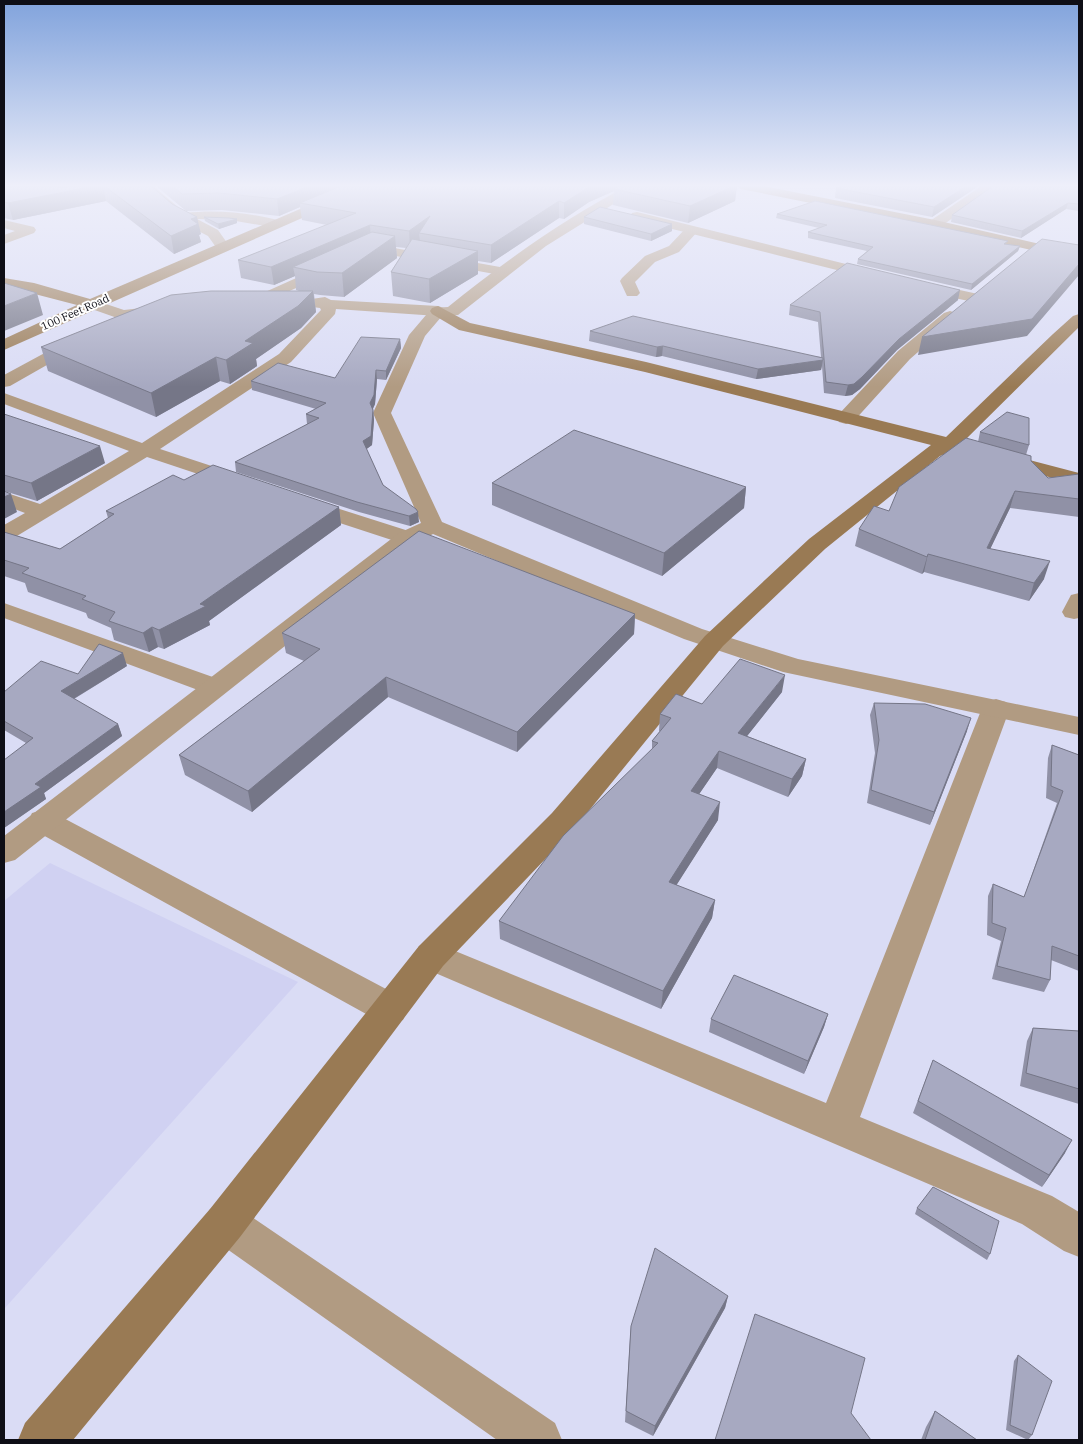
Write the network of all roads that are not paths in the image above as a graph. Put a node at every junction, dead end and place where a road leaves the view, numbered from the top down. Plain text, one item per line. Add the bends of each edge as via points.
1 (211, 252) edge
2 (362, 252) edge
3 (396, 252) edge
4 (526, 252) edge
5 (664, 252) edge
6 (780, 252) edge
7 (1031, 252) edge
8 (1067, 252) edge
9 (1079, 256) edge
10 (1022, 259) edge
11 (500, 271) junction
12 (894, 280) edge
13 (4, 282) edge
14 (911, 284) edge
15 (34, 288) junction
16 (632, 293) dead end
17 (4, 298) edge
18 (325, 302) junction
19 (92, 304) junction
20 (170, 310) edge
21 (438, 311) junction
22 (123, 315) junction
23 (1079, 320) edge
24 (106, 324) edge
25 (89, 334) edge
26 (4, 345) edge
27 (4, 382) edge
28 (4, 398) edge
29 (846, 418) junction
30 (144, 450) junction
31 (970, 450) junction
32 (1079, 480) edge
33 (257, 488) edge
34 (285, 497) edge
35 (4, 498) edge
36 (42, 512) junction
37 (433, 526) junction
38 (4, 534) edge
39 (408, 538) junction
40 (4, 610) edge
41 (714, 641) junction
42 (215, 687) junction
43 (996, 708) junction
44 (1079, 726) edge
45 (43, 821) junction
46 (4, 852) edge
47 (431, 956) junction
48 (390, 1009) junction
49 (837, 1126) junction
50 (225, 1223) junction
51 (1079, 1236) edge
52 (42, 1440) edge
53 (538, 1440) edge

1 - 19 main road, 100 Feet Road
2 - 18 street via 243,304
3 - 11 street
4 - 11 street
5 - 16 street via 650,259 627,281
6 - 12 street
7 - 10 street
8 - 9 main road
11 - 21 street via 452,312
13 - 15 main road
14 - 29 street via 980,293 904,356
15 - 17 street
15 - 19 main road
18 - 21 street
18 - 30 street via 329,311 285,358
19 - 22 street
19 - 26 main road, 100 Feet Road
20 - 22 street
21 - 29 main road via 465,327 589,353
21 - 37 street via 417,335 382,413
22 - 24 street
23 - 31 main road via 1059,336
25 - 27 street
28 - 30 street
29 - 31 main road
30 - 33 street
30 - 36 street
31 - 32 main road
31 - 41 main road via 933,452 817,544
34 - 39 street
35 - 36 street
36 - 38 street
37 - 39 street
37 - 41 street
39 - 42 street
40 - 42 street
41 - 43 street via 792,666
41 - 47 main road via 563,821
42 - 45 street
43 - 44 street
43 - 49 street
45 - 46 street
45 - 48 street
47 - 48 main road
47 - 49 street
48 - 50 main road
49 - 51 street via 1037,1210
50 - 52 main road
50 - 53 street

